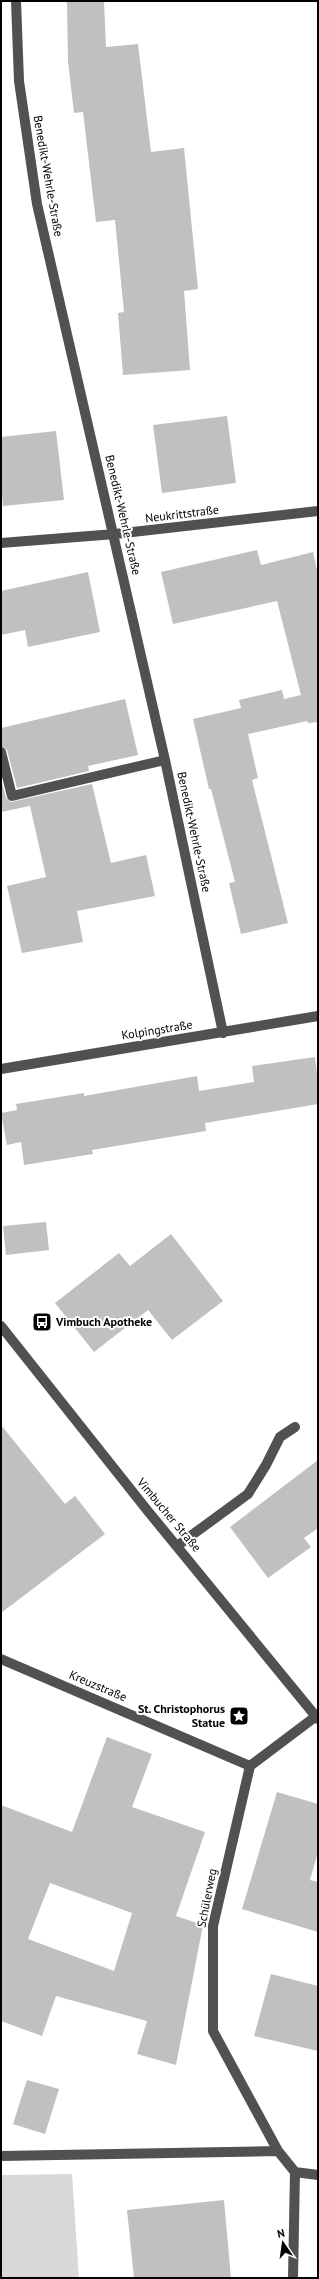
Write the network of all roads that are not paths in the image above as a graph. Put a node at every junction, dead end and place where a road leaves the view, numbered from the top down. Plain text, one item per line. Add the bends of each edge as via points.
1 (16, 1) edge
2 (318, 511) edge
3 (115, 534) junction
4 (1, 543) edge
5 (1, 752) edge
6 (166, 760) junction
7 (318, 1016) edge
8 (223, 1033) junction
9 (1, 1069) edge
10 (1, 1326) edge
11 (295, 1427) dead end
12 (177, 1546) junction
13 (1, 1658) edge
14 (316, 1718) edge
15 (250, 1766) junction
16 (278, 2150) junction
17 (1, 2156) edge
18 (295, 2172) junction
19 (318, 2175) edge
20 (293, 2278) edge

1 - 3 street, Benedikt-Wehrle-Straße via 19,82 37,204
2 - 3 street, Neukrittstraße
3 - 4 street, Neukrittstraße
3 - 6 street, Benedikt-Wehrle-Straße
5 - 6 street via 12,796
6 - 8 street, Benedikt-Wehrle-Straße
7 - 8 street, Kolpingstraße
8 - 9 street, Kolpingstraße
10 - 12 street, Vimbucher Straße
11 - 12 street via 280,1437 248,1494
12 - 14 street, Vimbucher Straße
13 - 15 street, Kreuzstraße
14 - 15 street
15 - 16 street, Schülerweg via 213,1926 213,2031
16 - 17 street
16 - 18 street, Schülerweg
18 - 19 street
18 - 20 street

